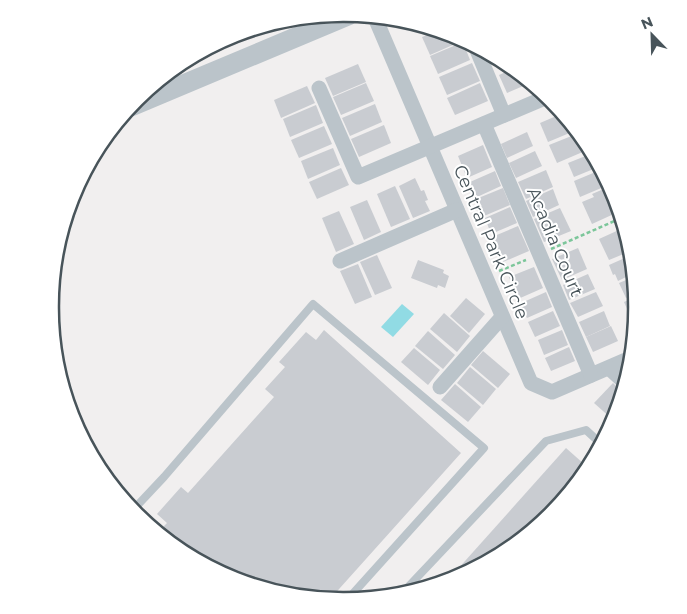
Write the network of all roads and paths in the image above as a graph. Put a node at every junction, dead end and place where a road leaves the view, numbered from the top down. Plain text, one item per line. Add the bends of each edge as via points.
1 (332, 23) edge
2 (378, 25) edge
3 (480, 58) edge
4 (319, 88) dead end
5 (150, 98) edge
6 (539, 100) edge
7 (504, 115) junction
8 (484, 124) junction
9 (430, 146) junction
10 (457, 210) junction
11 (340, 261) dead end
12 (502, 317) junction
13 (623, 361) edge
14 (609, 368) junction
15 (591, 376) junction
16 (619, 377) edge
17 (440, 387) dead end
18 (596, 439) edge
19 (138, 504) edge
20 (413, 583) edge
21 (355, 591) edge

1 - 5 street
2 - 9 street, Central Park Circle
3 - 7 street
4 - 9 street via 358,177
6 - 7 street
7 - 8 street
8 - 9 street
8 - 15 street, Acadia Court
9 - 10 street, Central Park Circle
10 - 11 street
10 - 12 street, Central Park Circle
12 - 15 street, Central Park Circle via 531,383 552,392
12 - 17 street
13 - 14 street, Central Park Circle
14 - 15 street, Central Park Circle
14 - 16 street
18 - 20 lane via 586,430 546,441
19 - 21 lane via 313,304 484,448

